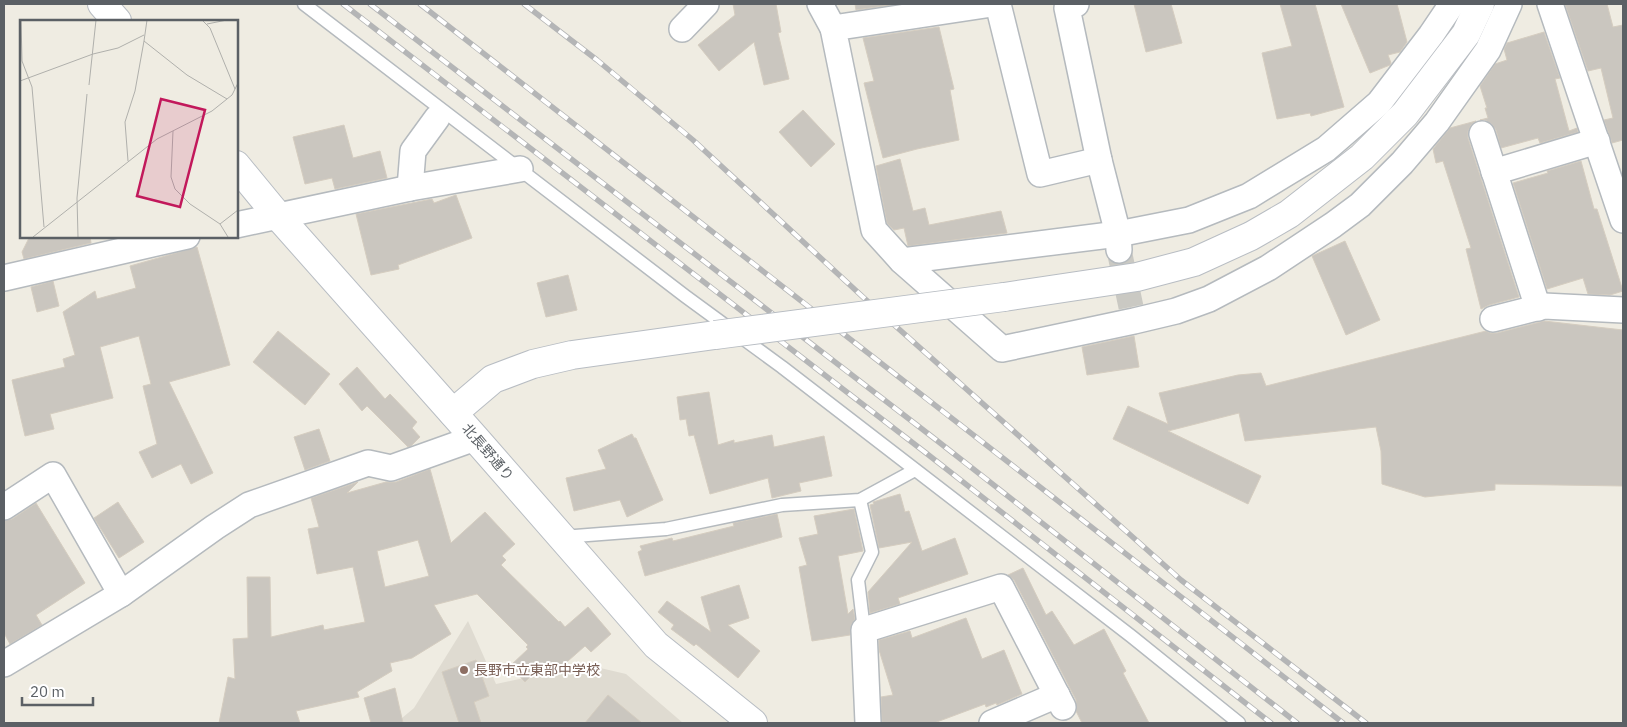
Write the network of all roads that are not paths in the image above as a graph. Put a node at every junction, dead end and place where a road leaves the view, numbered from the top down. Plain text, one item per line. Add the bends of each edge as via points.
1 (102, 4) edge
2 (304, 4) edge
3 (706, 4) edge
4 (820, 4) edge
5 (992, 4) edge
6 (998, 4) edge
7 (1076, 4) edge
8 (1452, 4) edge
9 (1480, 4) edge
10 (1510, 4) edge
11 (1550, 4) edge
12 (116, 20) edge
13 (832, 28) junction
14 (682, 29) dead end
15 (437, 118) dead end
16 (1482, 134) dead end
17 (1597, 141) junction
18 (1099, 160) junction
19 (238, 167) edge
20 (520, 169) junction
21 (1494, 172) junction
22 (410, 188) junction
23 (278, 216) junction
24 (1623, 220) edge
25 (238, 225) edge
26 (178, 238) edge
27 (1118, 242) junction
28 (902, 261) junction
29 (4, 278) edge
30 (1538, 308) junction
31 (1623, 310) edge
32 (1493, 319) dead end
33 (454, 413) junction
34 (476, 438) junction
35 (914, 470) junction
36 (860, 500) junction
37 (4, 507) edge
38 (562, 537) junction
39 (121, 594) junction
40 (864, 630) junction
41 (4, 664) edge
42 (753, 723) edge
43 (868, 723) edge
44 (992, 723) edge
45 (1239, 723) edge

1 - 12 street
2 - 20 lane
3 - 14 street
4 - 13 street
5 - 13 street
6 - 18 street via 1040,174
7 - 18 street via 1067,8
8 - 27 street via 1379,103 1326,149 1249,196 1189,220
9 - 33 street, bridge via 1466,34 1405,114 1362,156 1289,214 1194,262 1137,277 1004,298 572,355 533,364 493,379
10 - 28 street via 1488,50 1437,122 1402,163 1333,225 1268,268 1209,299 1176,311 1132,314 1002,349
11 - 17 street
13 - 28 street via 874,230
15 - 22 street via 413,152
16 - 21 street
17 - 21 street
17 - 24 street
18 - 27 street
19 - 23 street, 北長野通り
20 - 22 street
20 - 35 lane
21 - 30 street
22 - 23 street
23 - 25 street
23 - 33 street, 北長野通り
26 - 29 street
27 - 28 street
30 - 31 street
30 - 32 street
33 - 34 street, 北長野通り
34 - 38 street, 北長野通り
34 - 39 street via 392,468 368,463 249,505
35 - 36 lane
35 - 45 lane
36 - 38 lane via 782,505 666,529
36 - 40 lane via 872,552 858,580
37 - 39 street via 53,475
38 - 42 street, 北長野通り via 656,645
39 - 41 street
40 - 43 street
40 - 44 street via 1001,587 1060,701

